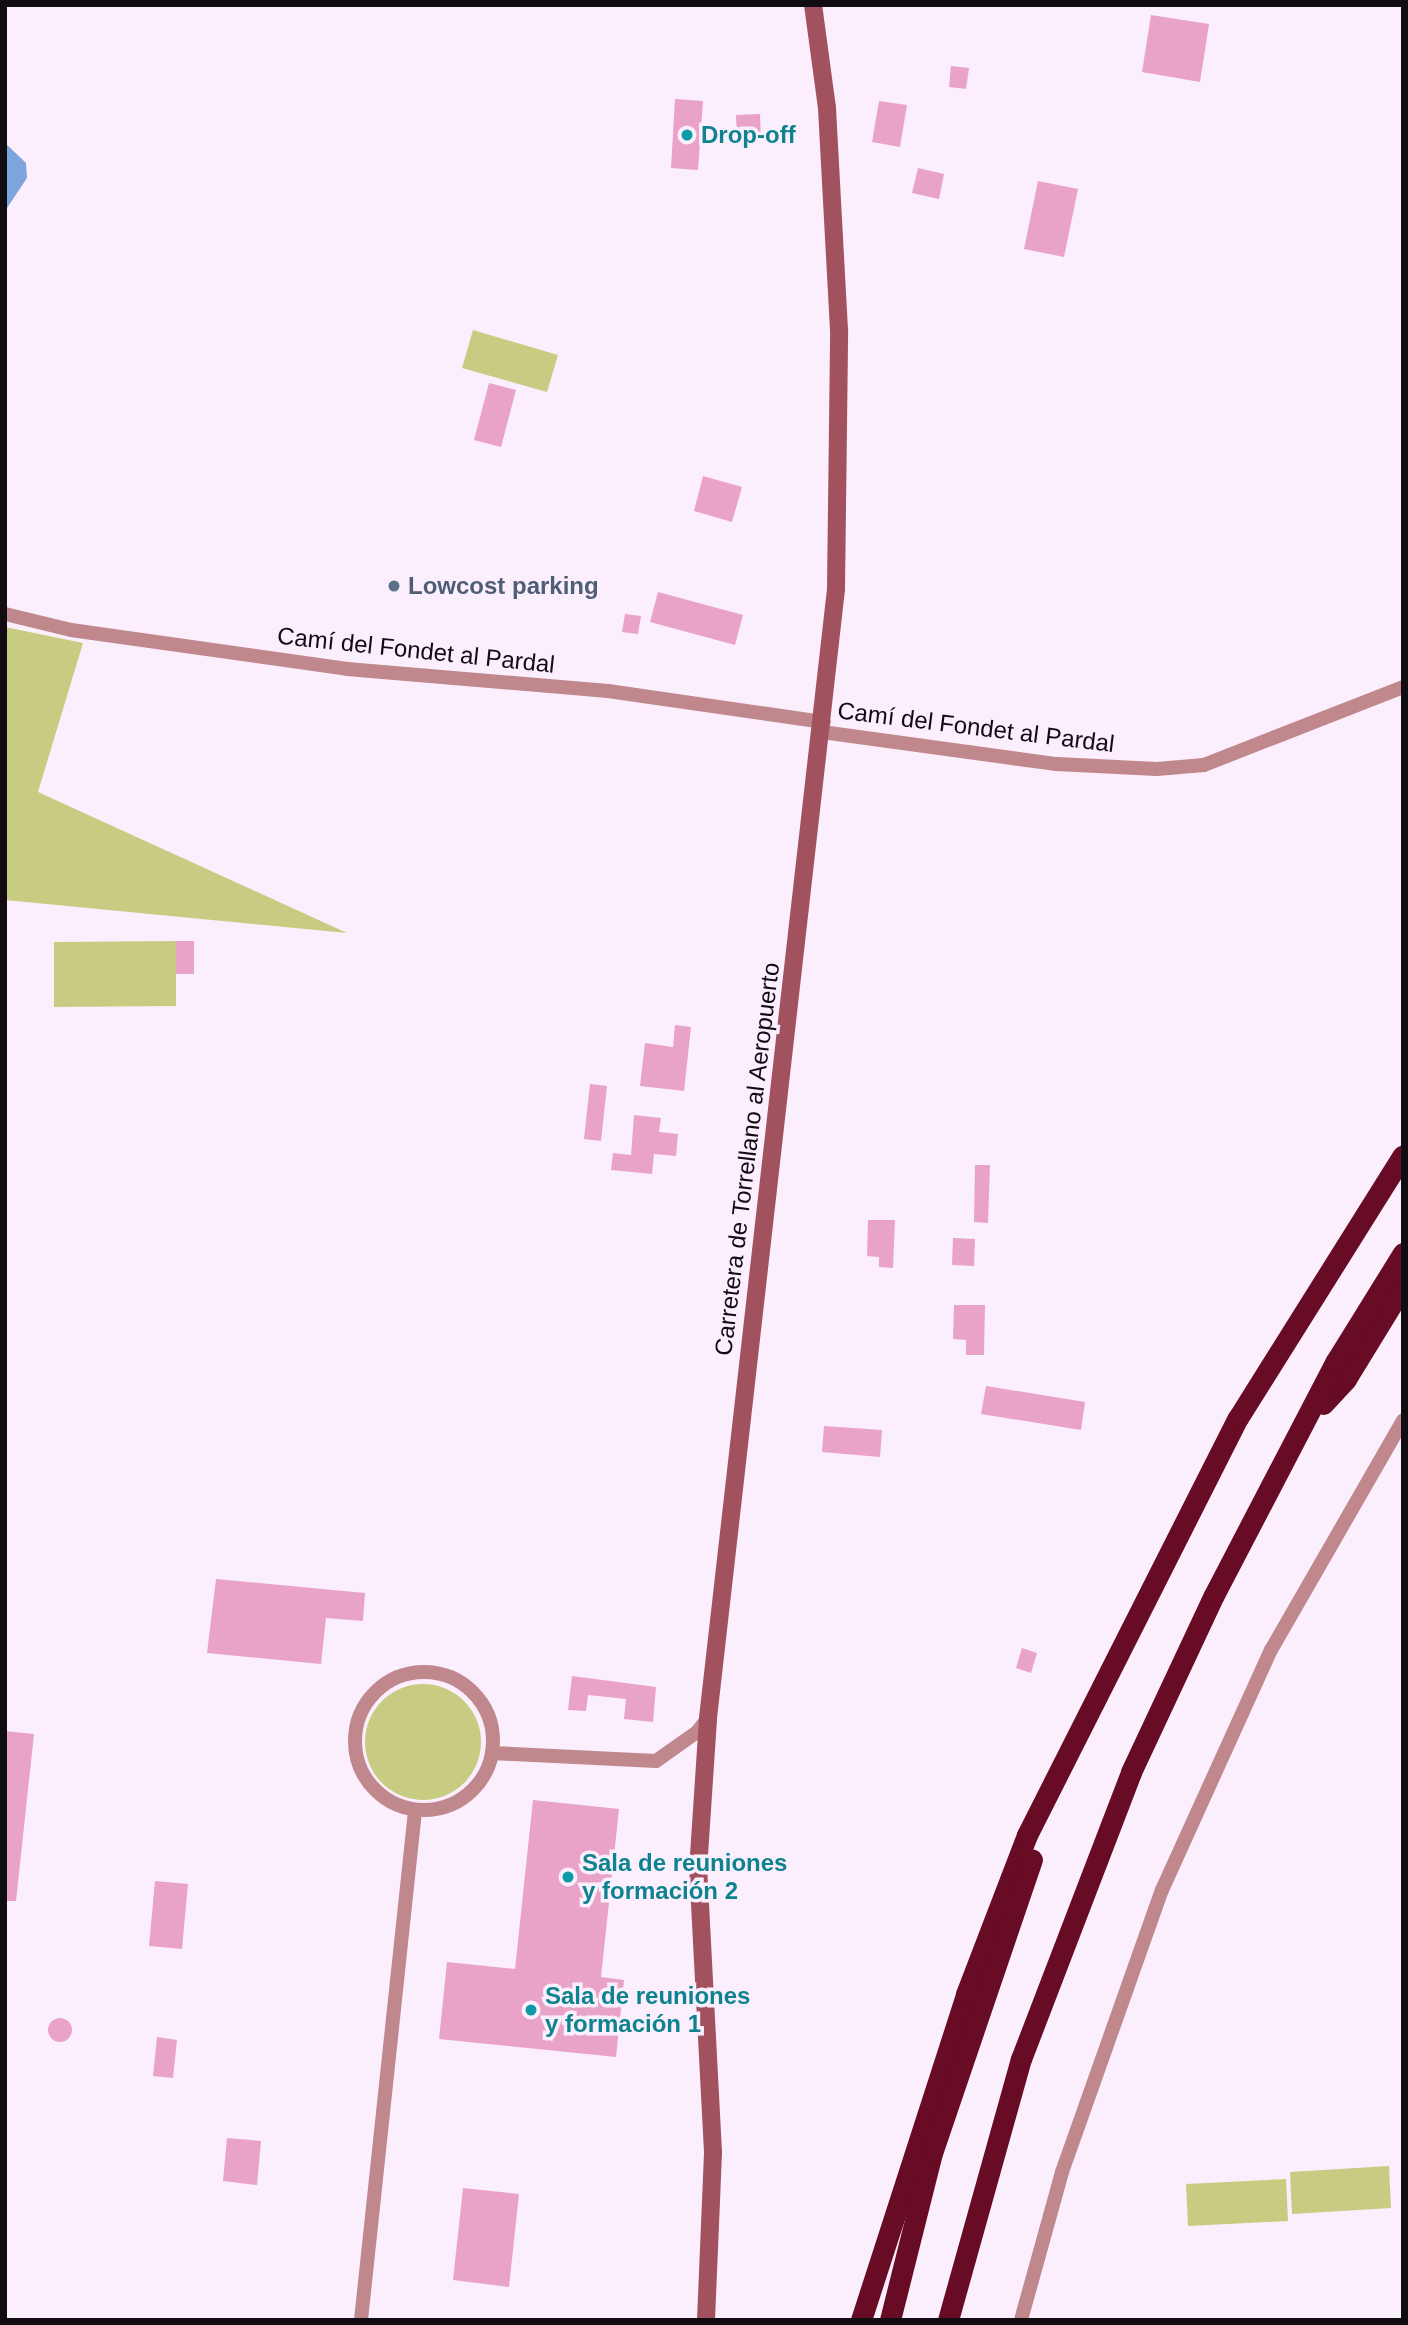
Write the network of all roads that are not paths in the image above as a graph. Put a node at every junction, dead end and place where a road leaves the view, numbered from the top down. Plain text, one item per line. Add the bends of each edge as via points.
1 (813, 5) edge
2 (5, 614) edge
3 (1403, 687) edge
4 (823, 727) junction
5 (1403, 1154) edge
6 (1403, 1253) edge
7 (1403, 1286) edge
8 (1403, 1420) edge
9 (1307, 1422) junction
10 (708, 1718) junction
11 (1084, 1724) junction
12 (492, 1753) junction
13 (415, 1811) junction
14 (361, 2320) edge
15 (706, 2320) edge
16 (861, 2320) edge
17 (890, 2320) edge
18 (948, 2320) edge
19 (1021, 2320) edge

1 - 4 street, Carretera de Torrellano al Aeropuerto via 827,108 841,438
2 - 4 street, Camí del Fondet al Pardal via 71,630 347,669 608,691
3 - 4 street, Camí del Fondet al Pardal via 1204,765 1157,769 1057,764
4 - 10 street, Carretera de Torrellano al Aeropuerto
5 - 11 highway via 1238,1418 1128,1626
6 - 9 highway via 1342,1351
7 - 9 highway via 1346,1379
8 - 19 street via 1271,1650 1162,1890 1062,2172
9 - 18 highway via 1214,1595 1102,1842 1021,2059
10 - 12 street via 697,1732 656,1761
10 - 15 street, Carretera de Torrellano al Aeropuerto via 698,1870 713,2151
11 - 16 highway via 1027,1835 999,1906
11 - 17 highway via 983,1997 932,2153
12 - 13 street via 474,1790 457,1803
12 - 13 street via 486,1709 463,1684 431,1672 388,1681 359,1716 356,1759 378,1794
13 - 14 street

